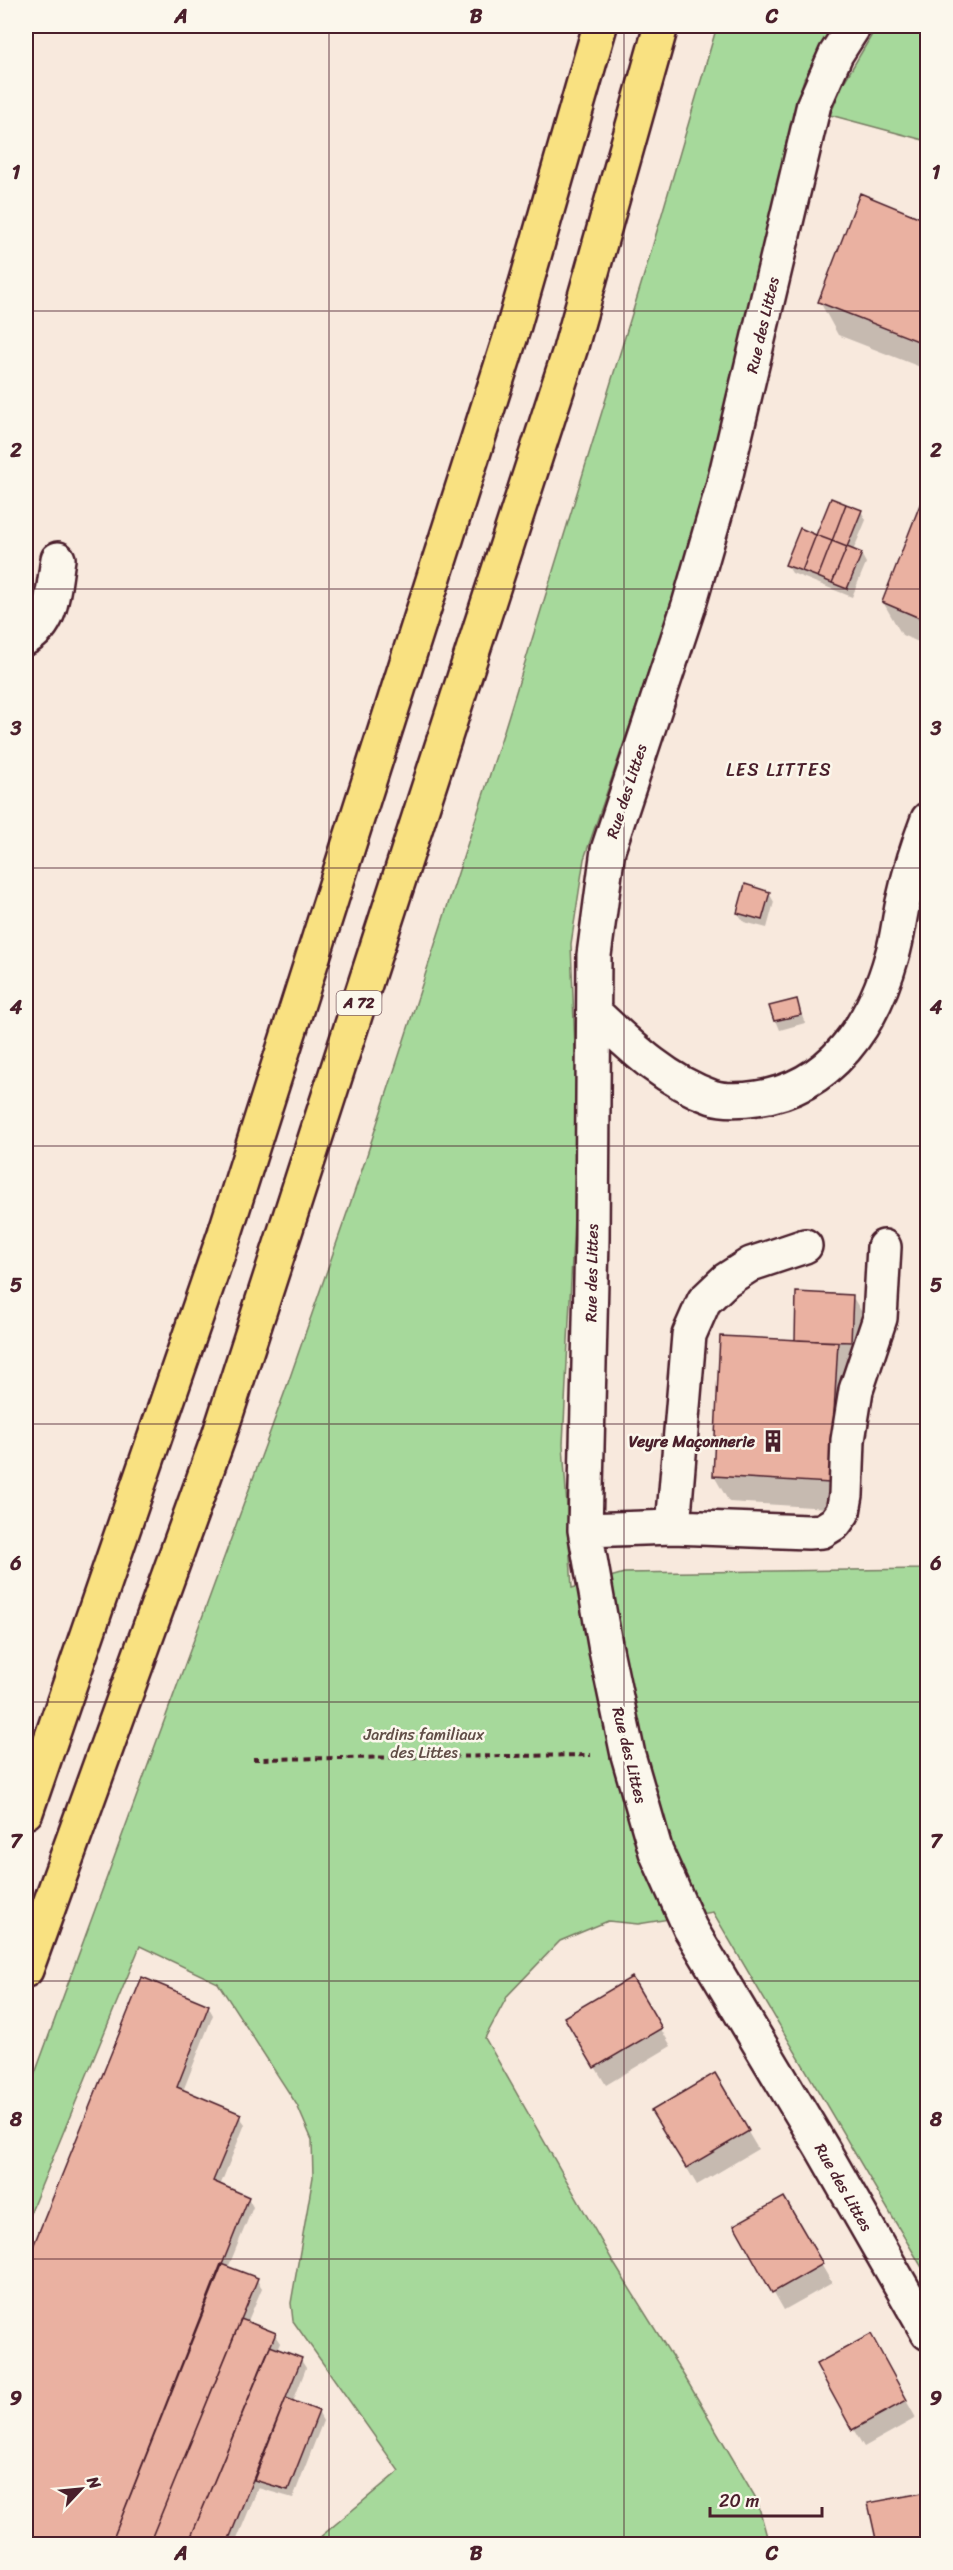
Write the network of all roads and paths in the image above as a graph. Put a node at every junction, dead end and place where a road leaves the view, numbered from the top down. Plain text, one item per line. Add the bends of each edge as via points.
1 (600, 26) edge
2 (661, 26) edge
3 (854, 26) edge
4 (57, 559) dead end
5 (26, 639) edge
6 (927, 819) edge
7 (594, 1012) junction
8 (805, 1246) dead end
9 (884, 1247) dead end
10 (672, 1527) junction
11 (585, 1530) junction
12 (628, 1755) junction
13 (253, 1759) dead end
14 (26, 1812) edge
15 (26, 1970) edge
16 (927, 2333) edge

1 - 14 highway via 513,329 225,1233
2 - 15 highway, A 72 via 570,350 219,1436
3 - 7 street, Rue des Littes via 814,104 723,488 608,850 594,955
4 - 5 street via 46,620
6 - 7 street via 892,956 869,1017 837,1058 811,1081 779,1095 747,1100 713,1098 636,1053
7 - 11 street, Rue des Littes
8 - 10 street via 751,1264 704,1301 689,1335
9 - 10 street via 880,1317 856,1390 848,1440 846,1495 843,1512 835,1523 822,1531 807,1532
10 - 11 street
11 - 12 street, Rue des Littes
12 - 13 path
12 - 16 street, Rue des Littes via 656,1852 690,1928

